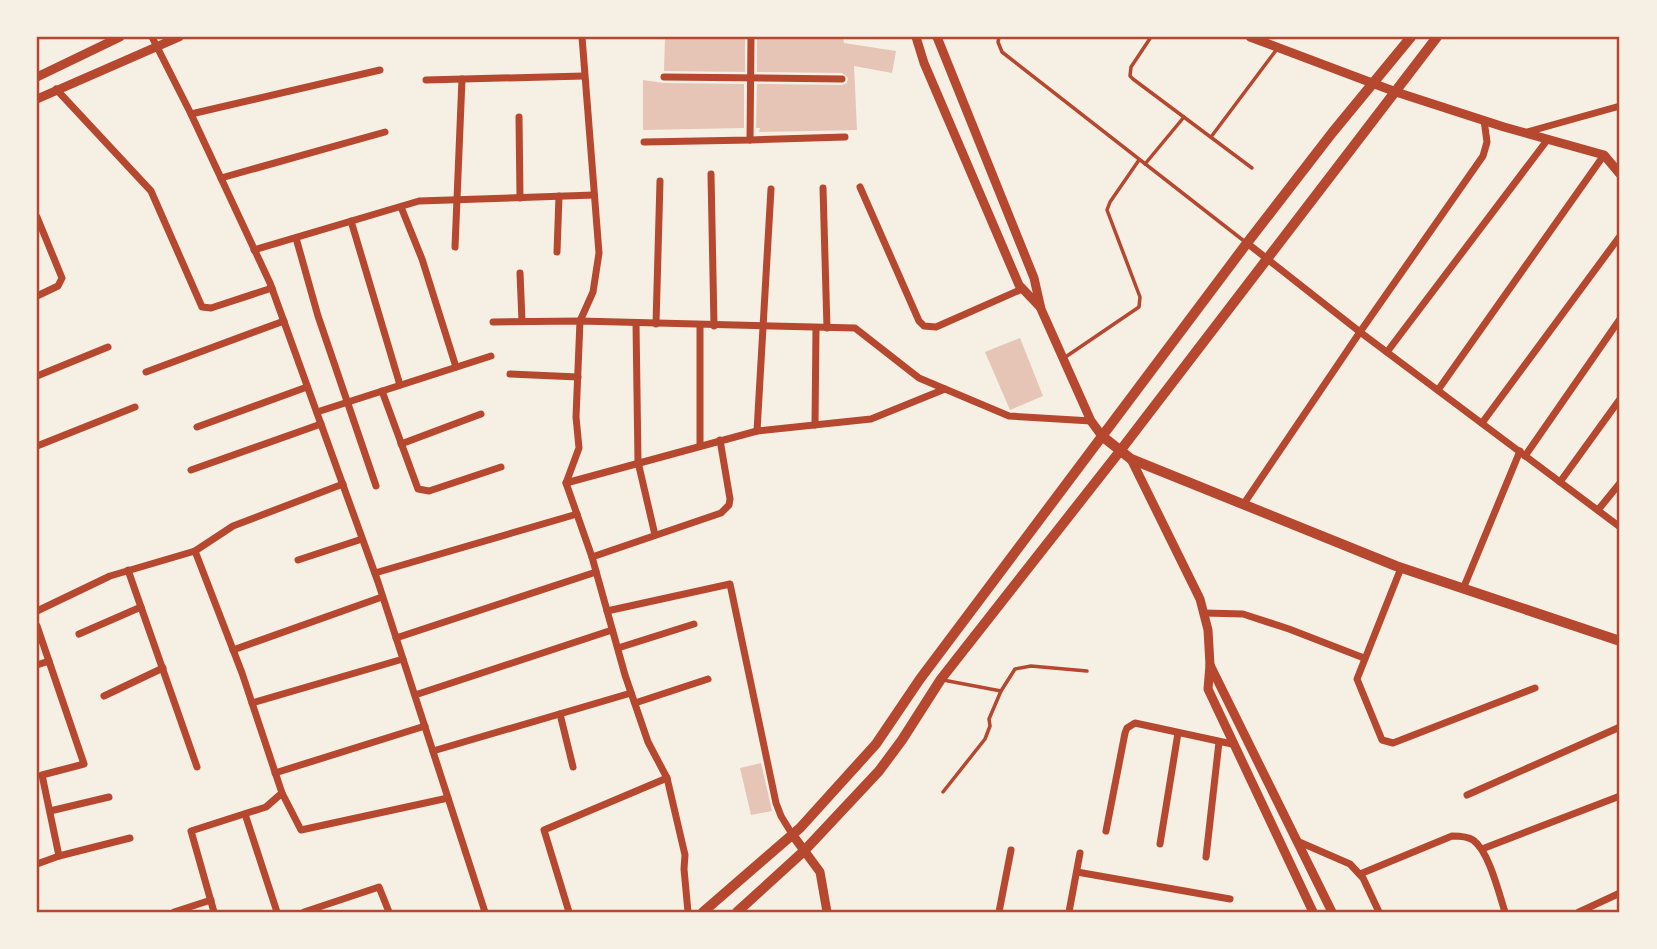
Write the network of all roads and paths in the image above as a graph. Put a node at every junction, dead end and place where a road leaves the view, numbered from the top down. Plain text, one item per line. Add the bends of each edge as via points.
1 (120, 37) edge
2 (178, 37) edge
3 (582, 37) edge
4 (751, 37) edge
5 (916, 37) edge
6 (937, 37) edge
7 (999, 37) edge
8 (1151, 37) edge
9 (1250, 37) edge
10 (1411, 37) edge
11 (1437, 37) edge
12 (154, 41) edge
13 (1277, 48) junction
14 (380, 70) dead end
15 (584, 76) junction
16 (37, 77) edge
17 (664, 77) dead end
18 (462, 79) junction
19 (751, 79) junction
20 (842, 79) dead end
21 (426, 80) dead end
22 (1373, 84) junction
23 (56, 89) junction
24 (1396, 92) junction
25 (37, 99) edge
26 (1620, 106) edge
27 (191, 114) junction
28 (519, 117) dead end
29 (1184, 117) junction
30 (1484, 120) junction
31 (385, 132) dead end
32 (1525, 133) junction
33 (845, 137) dead end
34 (1211, 137) junction
35 (1548, 139) junction
36 (750, 140) junction
37 (644, 142) dead end
38 (1604, 155) junction
39 (1139, 159) junction
40 (1145, 164) junction
41 (1252, 168) dead end
42 (712, 174) dead end
43 (1620, 174) edge
44 (221, 178) junction
45 (660, 181) dead end
46 (860, 187) dead end
47 (823, 188) dead end
48 (771, 189) dead end
49 (594, 195) junction
50 (559, 196) junction
51 (520, 198) junction
52 (456, 200) junction
53 (401, 207) junction
54 (37, 217) edge
55 (351, 221) junction
56 (1620, 236) edge
57 (296, 238) junction
58 (1247, 243) junction
59 (455, 247) dead end
60 (254, 250) junction
61 (557, 253) dead end
62 (1265, 259) junction
63 (520, 273) dead end
64 (272, 288) junction
65 (1021, 289) junction
66 (37, 296) edge
67 (1041, 309) junction
68 (1620, 319) edge
69 (284, 321) junction
70 (522, 321) junction
71 (580, 321) junction
72 (493, 322) dead end
73 (636, 323) junction
74 (656, 324) junction
75 (700, 326) junction
76 (714, 326) junction
77 (764, 327) junction
78 (816, 328) junction
79 (827, 328) junction
80 (1360, 332) junction
81 (108, 347) dead end
82 (1387, 352) junction
83 (491, 356) dead end
84 (1064, 358) junction
85 (456, 368) junction
86 (146, 372) dead end
87 (510, 374) dead end
88 (37, 376) edge
89 (578, 377) junction
90 (400, 385) junction
91 (307, 387) junction
92 (945, 389) junction
93 (1438, 390) junction
94 (382, 391) junction
95 (1620, 400) edge
96 (349, 402) junction
97 (135, 407) dead end
98 (317, 412) junction
99 (481, 414) dead end
100 (1091, 421) junction
101 (1482, 423) junction
102 (321, 425) junction
103 (814, 425) junction
104 (197, 427) dead end
105 (757, 431) junction
106 (1102, 436) junction
107 (720, 440) junction
108 (401, 444) junction
109 (37, 446) edge
110 (700, 446) junction
111 (1120, 451) junction
112 (1522, 453) junction
113 (1130, 459) junction
114 (638, 462) junction
115 (501, 467) dead end
116 (191, 470) dead end
117 (1560, 482) junction
118 (1620, 483) edge
119 (343, 484) junction
120 (566, 484) junction
121 (376, 486) dead end
122 (1243, 505) junction
123 (1598, 510) junction
124 (577, 514) junction
125 (1620, 527) edge
126 (655, 535) junction
127 (362, 539) junction
128 (195, 551) junction
129 (592, 557) junction
130 (298, 560) dead end
131 (1401, 568) junction
132 (128, 570) junction
133 (596, 572) junction
134 (375, 573) junction
135 (1464, 589) junction
136 (382, 597) junction
137 (141, 607) junction
138 (37, 611) edge
139 (607, 611) junction
140 (1204, 613) junction
141 (694, 624) dead end
142 (37, 626) edge
143 (612, 630) junction
144 (79, 634) dead end
145 (396, 638) junction
146 (1620, 641) edge
147 (618, 648) junction
148 (233, 650) junction
149 (1364, 658) junction
150 (403, 659) junction
151 (49, 661) junction
152 (37, 664) edge
153 (1210, 665) junction
154 (163, 668) junction
155 (1087, 671) dead end
156 (708, 679) dead end
157 (941, 679) junction
158 (1535, 688) dead end
159 (1001, 691) junction
160 (631, 693) junction
161 (415, 695) junction
162 (104, 696) dead end
163 (252, 703) junction
164 (635, 703) junction
165 (560, 714) junction
166 (425, 726) junction
167 (1620, 727) edge
168 (1178, 733) junction
169 (1219, 742) junction
170 (1232, 744) junction
171 (433, 751) junction
172 (197, 767) dead end
173 (573, 767) dead end
174 (275, 773) junction
175 (667, 778) junction
176 (943, 792) dead end
177 (282, 793) junction
178 (1467, 795) dead end
179 (1620, 796) edge
180 (109, 797) dead end
181 (448, 798) junction
182 (50, 811) junction
183 (245, 814) junction
184 (1107, 831) dead end
185 (792, 835) junction
186 (130, 838) dead end
187 (1295, 841) junction
188 (1160, 844) dead end
189 (1482, 849) junction
190 (804, 850) junction
191 (1011, 850) dead end
192 (1080, 853) dead end
193 (59, 856) junction
194 (1206, 858) dead end
195 (1307, 862) junction
196 (37, 864) edge
197 (1290, 864) junction
198 (1077, 872) junction
199 (1360, 874) junction
200 (1620, 893) edge
201 (1230, 899) dead end
202 (211, 900) junction
203 (174, 912) edge
204 (214, 912) edge
205 (277, 912) edge
206 (304, 912) edge
207 (389, 912) edge
208 (485, 912) edge
209 (569, 912) edge
210 (688, 912) edge
211 (703, 912) edge
212 (737, 912) edge
213 (827, 912) edge
214 (999, 912) edge
215 (1069, 912) edge
216 (1313, 912) edge
217 (1332, 912) edge
218 (1379, 912) edge
219 (1505, 912) edge
220 (1579, 912) edge

1 - 16 street
2 - 12 street
3 - 15 street
4 - 19 street
5 - 65 street
6 - 67 street via 1034,278
7 - 39 lane via 1002,52
8 - 29 lane via 1130,76
9 - 13 street
10 - 22 main road
11 - 24 main road
12 - 23 street
12 - 27 street
13 - 22 street
13 - 34 lane
14 - 27 street
15 - 18 street
15 - 49 street
17 - 19 street
18 - 21 street
18 - 52 street
19 - 20 street
19 - 36 street
22 - 24 street
22 - 58 main road
23 - 25 street
23 - 64 street via 151,191 202,307
24 - 30 street
24 - 62 main road
26 - 32 street
27 - 44 street
28 - 51 street
29 - 34 lane
29 - 40 lane
30 - 32 street
30 - 80 street via 1487,142 1483,156
31 - 44 street
32 - 35 street
33 - 36 street
34 - 41 lane
35 - 38 street
35 - 82 street
36 - 37 street
38 - 43 street
38 - 93 street
39 - 40 lane
39 - 84 lane via 1107,211 1140,297 1139,307
40 - 58 lane
42 - 76 street
44 - 60 street
45 - 74 street
46 - 65 street via 924,326 936,327
47 - 79 street
48 - 77 street
49 - 50 street
49 - 71 street via 599,253 593,292
50 - 51 street
50 - 61 street
51 - 52 street
52 - 53 street via 419,201
52 - 59 street
53 - 55 street
53 - 85 street
54 - 66 street via 62,278 58,286
55 - 57 street
55 - 90 street
56 - 101 street
57 - 60 street
57 - 96 street
58 - 62 street
58 - 106 main road
60 - 64 street
62 - 80 street
62 - 111 main road
63 - 70 street
64 - 69 street
65 - 67 street
67 - 84 street
68 - 112 street
69 - 86 street
69 - 91 street
70 - 71 street
70 - 72 street
71 - 73 street
71 - 89 street
73 - 74 street
73 - 114 street
74 - 75 street
75 - 76 street
75 - 110 street
76 - 77 street
77 - 78 street
77 - 105 street
78 - 79 street
78 - 103 street
79 - 92 street via 855,328 919,378
80 - 82 street
80 - 122 street
81 - 88 street
82 - 93 street
83 - 85 street
84 - 100 street
85 - 90 street
87 - 89 street
89 - 120 street via 579,448
90 - 94 street
91 - 98 street
91 - 104 street
92 - 100 street via 1009,416
92 - 103 street via 871,419
93 - 101 street
94 - 96 street
94 - 108 street
95 - 117 street
96 - 98 street
96 - 121 street
97 - 109 street
98 - 102 street
99 - 108 street
100 - 106 street
101 - 112 street
102 - 116 street
102 - 119 street
103 - 105 street
105 - 107 street
106 - 111 main road
106 - 185 main road via 876,744
107 - 110 street
107 - 126 street via 730,499 726,509
108 - 115 street via 415,485 422,491
110 - 114 street
111 - 113 main road
111 - 157 main road
112 - 117 street
112 - 135 street
113 - 122 main road
113 - 140 street
114 - 120 street
114 - 126 street
117 - 123 street
118 - 123 street
119 - 127 street
119 - 128 street via 233,526
120 - 124 street
122 - 131 main road
123 - 125 street
124 - 129 street
124 - 134 street
126 - 129 street
127 - 130 street
127 - 134 street
128 - 132 street
128 - 148 street
129 - 133 street
131 - 135 main road
131 - 149 street
132 - 137 street
132 - 138 street
133 - 139 street
133 - 145 street
134 - 136 street
135 - 146 main road
136 - 145 street
136 - 148 street
137 - 144 street
137 - 154 street
139 - 143 street
139 - 185 street via 730,584 776,803
140 - 149 street via 1243,614
140 - 153 street
141 - 147 street
142 - 151 street
143 - 147 street
143 - 161 street
145 - 150 street
147 - 160 street
148 - 163 street
149 - 158 street via 1358,685 1382,740 1388,743
150 - 161 street
150 - 163 street
151 - 152 street
151 - 182 street via 84,765 42,775
153 - 170 street via 1208,689
153 - 187 street
154 - 162 street
154 - 172 street
155 - 159 lane via 1015,669
156 - 164 street
157 - 159 lane
157 - 190 main road via 879,771
159 - 176 lane via 985,739
160 - 164 street
160 - 165 street
161 - 166 street
163 - 174 street
164 - 175 street
165 - 171 street
165 - 173 street
166 - 171 street
166 - 174 street
167 - 178 street
168 - 169 street
168 - 184 street via 1135,723 1127,728
168 - 188 street
169 - 170 street
169 - 194 street
170 - 197 street
171 - 181 street
174 - 177 street
175 - 209 street via 544,830
175 - 210 street via 685,855
177 - 181 street via 301,830
177 - 183 street via 266,807
179 - 189 street
180 - 182 street
181 - 208 street
182 - 193 street
183 - 202 street via 191,831
183 - 205 street
185 - 190 street
185 - 211 main road
186 - 193 street
187 - 195 street
187 - 199 street via 1350,864
189 - 199 street via 1472,839 1452,835
189 - 219 street
190 - 212 main road
190 - 213 street via 820,872
191 - 214 street
192 - 198 street
193 - 196 street
195 - 197 street
195 - 217 street
197 - 216 street
198 - 201 street
198 - 215 street
199 - 218 street
200 - 220 street
202 - 203 street
202 - 204 street
206 - 207 street via 379,887

